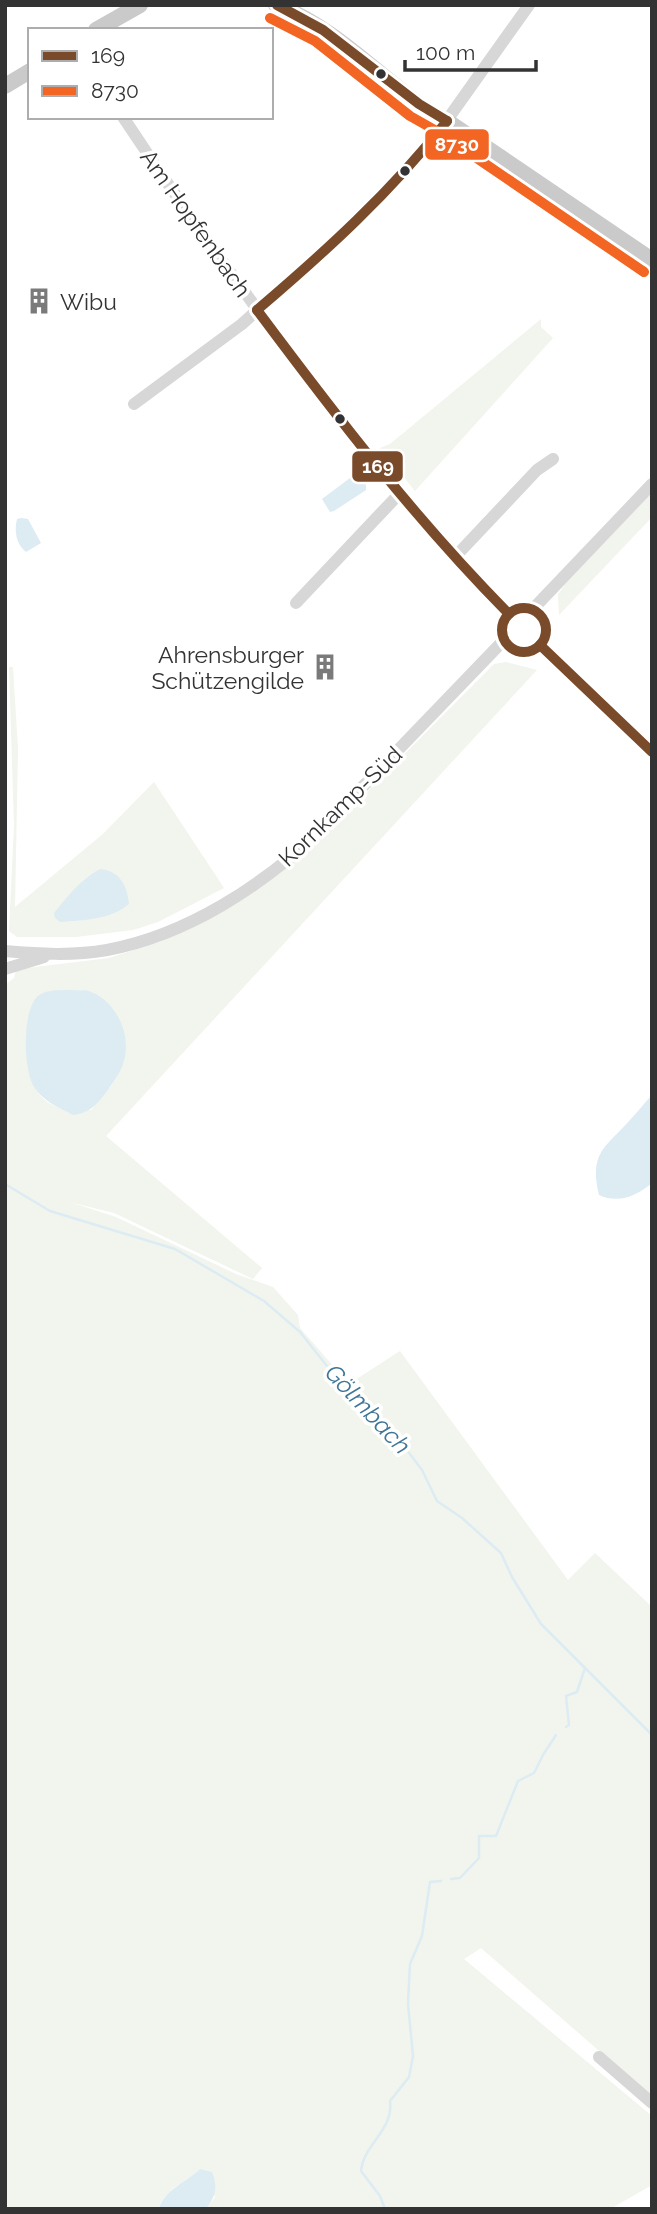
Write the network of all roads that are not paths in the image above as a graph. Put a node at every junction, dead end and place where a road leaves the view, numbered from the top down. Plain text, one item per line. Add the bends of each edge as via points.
1 (140, 5) edge
2 (276, 5) edge
3 (300, 5) edge
4 (529, 5) edge
5 (100, 28) edge
6 (28, 72) edge
7 (5, 86) edge
8 (124, 119) edge
9 (447, 121) junction
10 (652, 260) edge
11 (257, 310) junction
12 (134, 404) dead end
13 (553, 459) dead end
14 (652, 484) edge
15 (400, 493) junction
16 (454, 558) junction
17 (296, 603) dead end
18 (536, 612) junction
19 (509, 614) junction
20 (508, 644) junction
21 (540, 645) junction
22 (652, 752) edge
23 (5, 951) edge
24 (55, 954) junction
25 (8, 965) edge
26 (599, 2057) dead end
27 (652, 2103) edge

1 - 5 main road
2 - 9 main road via 342,41 429,113
3 - 9 main road via 347,35 434,105
4 - 9 street
6 - 7 main road
8 - 11 street, Am Hopfenbach
9 - 10 main road
9 - 11 street via 360,217
11 - 12 street
11 - 15 street, Am Hopfenbach
13 - 16 street via 537,470
14 - 18 street
15 - 16 street, Am Hopfenbach
15 - 17 street
16 - 19 street, Am Hopfenbach
18 - 19 street via 523,608
18 - 21 street via 545,627
19 - 20 street via 503,624
20 - 21 street via 523,652
20 - 24 street, Kornkamp-Süd via 485,660 320,831 246,890 158,936 104,950
21 - 22 street
23 - 24 street, Kornkamp-Süd
24 - 25 street, Kornkamp-Süd
26 - 27 street

